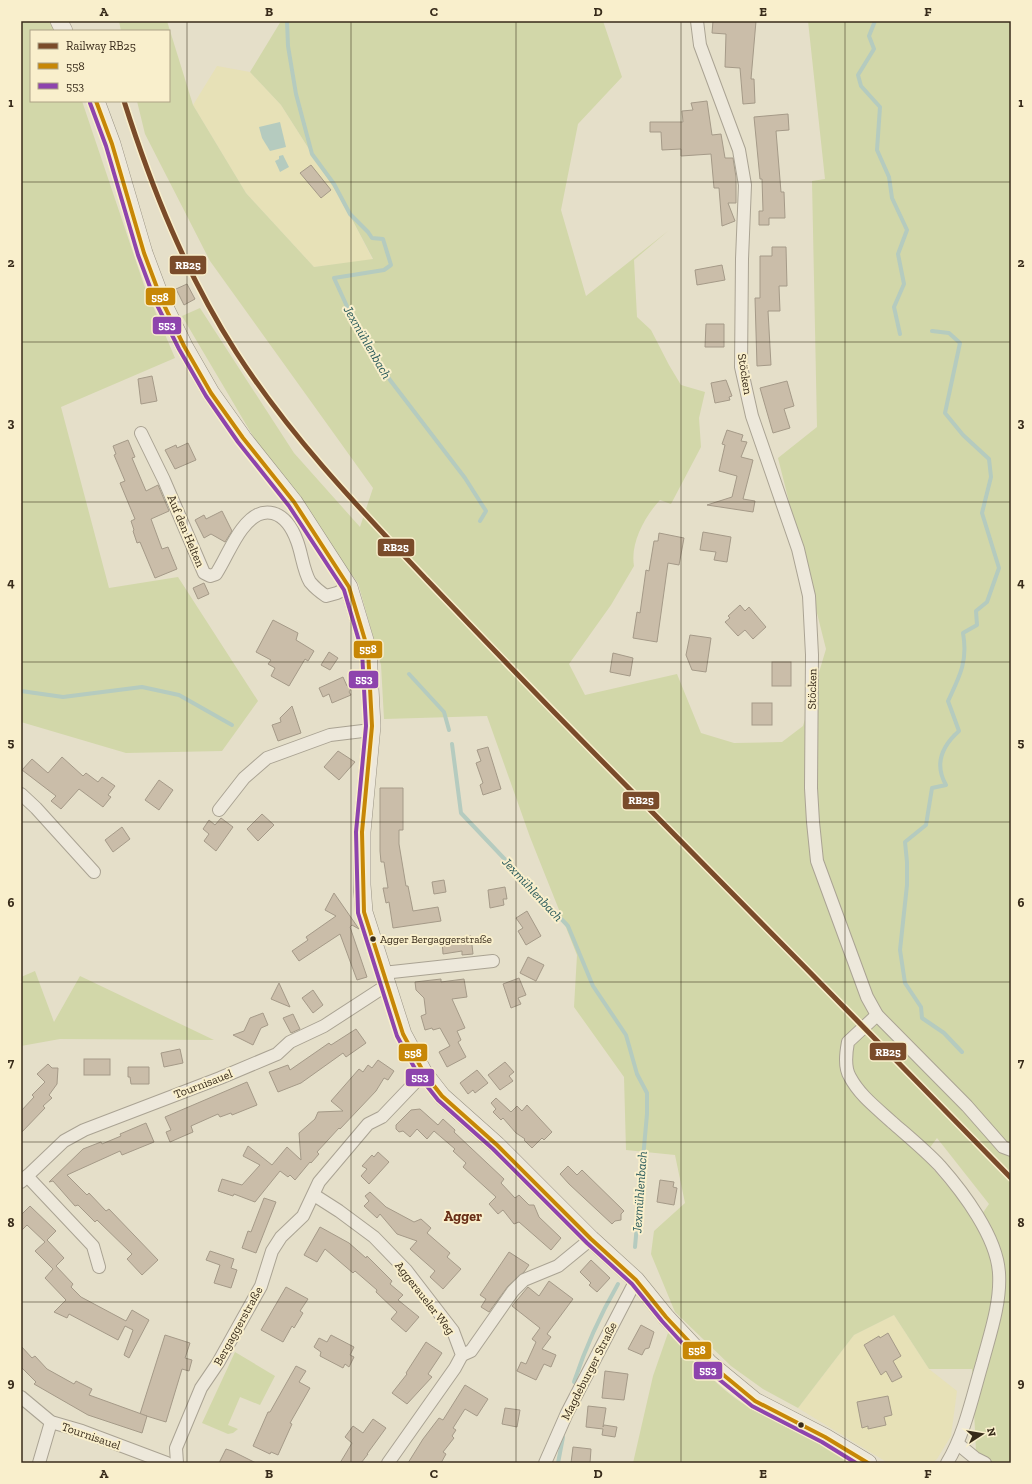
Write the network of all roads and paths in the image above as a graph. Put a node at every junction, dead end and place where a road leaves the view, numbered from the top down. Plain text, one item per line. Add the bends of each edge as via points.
1 (59, 21) edge
2 (697, 21) edge
3 (64, 30) edge
4 (96, 102) edge
5 (141, 434) dead end
6 (349, 587) junction
7 (371, 730) junction
8 (21, 794) edge
9 (219, 810) dead end
10 (94, 872) dead end
11 (493, 961) dead end
12 (385, 979) junction
13 (877, 1014) junction
14 (424, 1073) junction
15 (1011, 1150) edge
16 (24, 1179) edge
17 (314, 1195) junction
18 (591, 1239) junction
19 (99, 1267) dead end
20 (636, 1280) junction
21 (462, 1355) junction
22 (21, 1397) edge
23 (51, 1422) junction
24 (958, 1444) junction
25 (39, 1463) edge
26 (167, 1463) edge
27 (177, 1463) edge
28 (388, 1463) edge
29 (545, 1463) edge
30 (868, 1463) edge
31 (947, 1463) edge
32 (985, 1463) edge

1 - 3 street
2 - 13 street, Stöcken via 700,45 739,150 745,185 740,358 752,416 798,549 809,596 812,655 812,816 817,862 866,996
4 - 6 street via 112,144 144,253 162,301 184,346 211,393 294,502
5 - 6 street, Auf den Helten via 204,573 210,576 216,574 245,525 255,515 270,511 277,513 296,540 305,570 316,590 326,596
6 - 7 street via 368,650
7 - 9 street via 330,736 267,758 244,778
7 - 12 street via 362,832 362,885 364,912
8 - 10 street
11 - 12 street
12 - 14 street via 403,1034
12 - 16 street, Tournisauel via 324,1026 290,1042 277,1054 84,1130 64,1141
13 - 15 street, Stöcken via 967,1106 1003,1148
13 - 24 street via 848,1042 846,1059 849,1076 860,1093 939,1165 963,1194 995,1251 999,1271 1000,1294
14 - 17 street, Bergaggerstraße via 382,1117 368,1124 319,1182
14 - 18 street via 442,1096 497,1145
16 - 19 street via 93,1246
17 - 21 street, Aggeraueler Weg via 374,1237 406,1270 453,1331
17 - 27 street, Bergaggerstraße via 303,1216 281,1237 272,1251 261,1286 201,1388 176,1448
18 - 20 street
18 - 21 street via 558,1266 524,1280 513,1291 471,1351
20 - 29 street, Magdeburger Straße via 567,1414
20 - 30 street via 709,1363 755,1400
21 - 28 street
22 - 23 street, Tournisauel
23 - 25 street
23 - 26 street, Tournisauel
24 - 31 street
24 - 32 street

